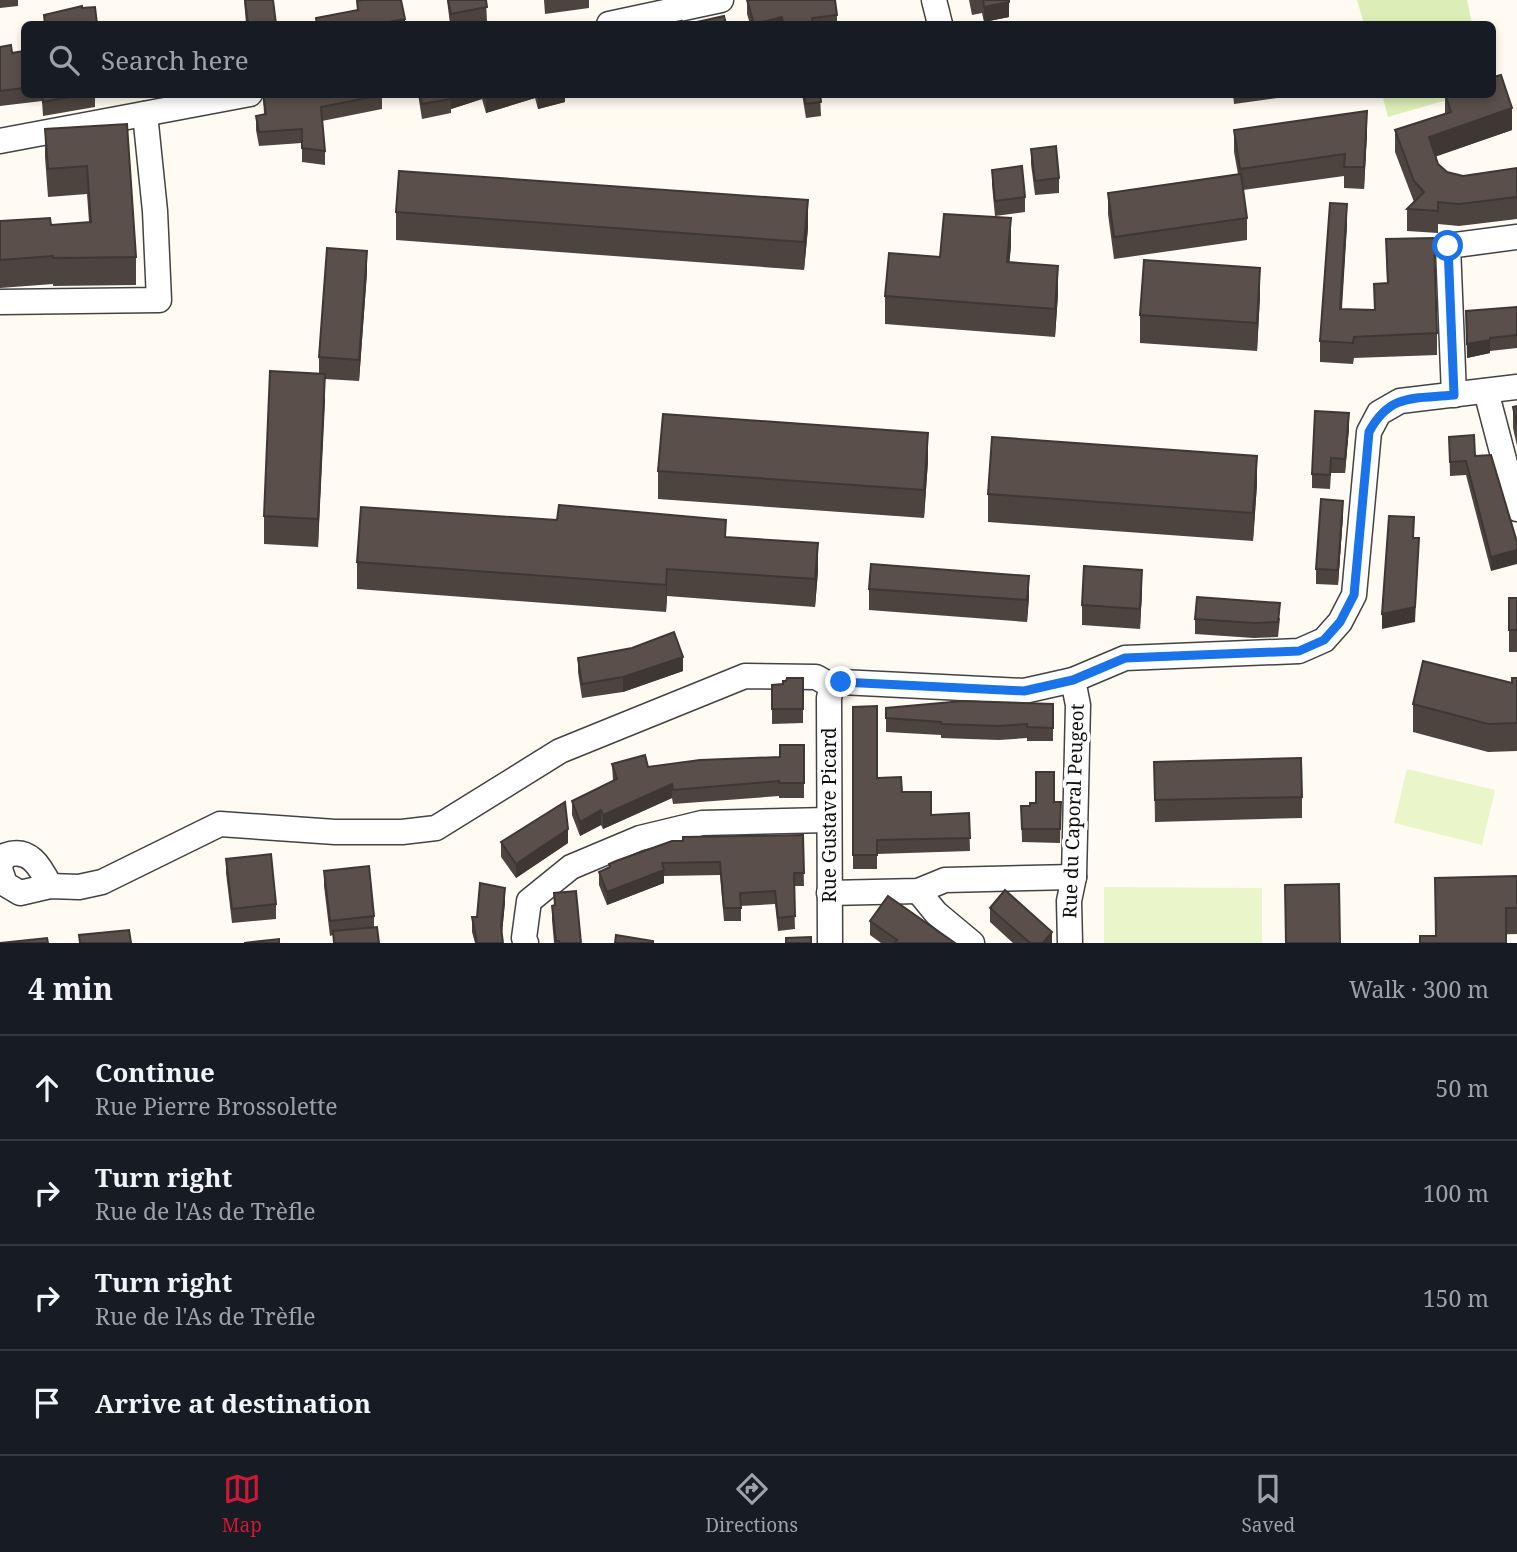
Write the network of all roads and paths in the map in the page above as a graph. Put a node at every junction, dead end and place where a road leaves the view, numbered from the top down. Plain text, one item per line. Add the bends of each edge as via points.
1 (721, 0) edge
2 (934, 0) edge
3 (623, 21) edge
4 (939, 21) edge
5 (229, 98) edge
6 (145, 114) junction
7 (0, 141) edge
8 (1517, 237) edge
9 (0, 302) edge
10 (1517, 387) edge
11 (1486, 391) junction
12 (1454, 395) junction
13 (1517, 509) edge
14 (1073, 680) junction
15 (832, 687) junction
16 (828, 820) junction
17 (0, 867) edge
18 (1074, 877) junction
19 (918, 891) junction
20 (829, 893) junction
21 (526, 943) edge
22 (830, 943) edge
23 (972, 943) edge
24 (1070, 943) edge

1 - 3 street
2 - 4 street
5 - 6 street
6 - 7 street
6 - 9 street via 159,300
8 - 12 street via 1448,246
10 - 11 street
11 - 12 street
11 - 13 street
12 - 14 street via 1400,401 1379,413 1369,432 1354,595 1324,640 1299,651 1125,658
14 - 15 street via 1024,691 841,682
14 - 18 street, Rue du Caporal Peugeot via 1078,705
15 - 16 street, Rue Gustave Picard
15 - 17 street via 816,677 745,676 560,751 436,828 335,832 220,824 102,882 20,893 5,884
16 - 20 street, Rue Gustave Picard
16 - 21 street via 702,823 640,838 571,867 529,901
18 - 19 street via 944,880
18 - 24 street, Rue du Caporal Peugeot via 1069,901
19 - 20 street
19 - 23 street
20 - 22 street, Rue Gustave Picard

